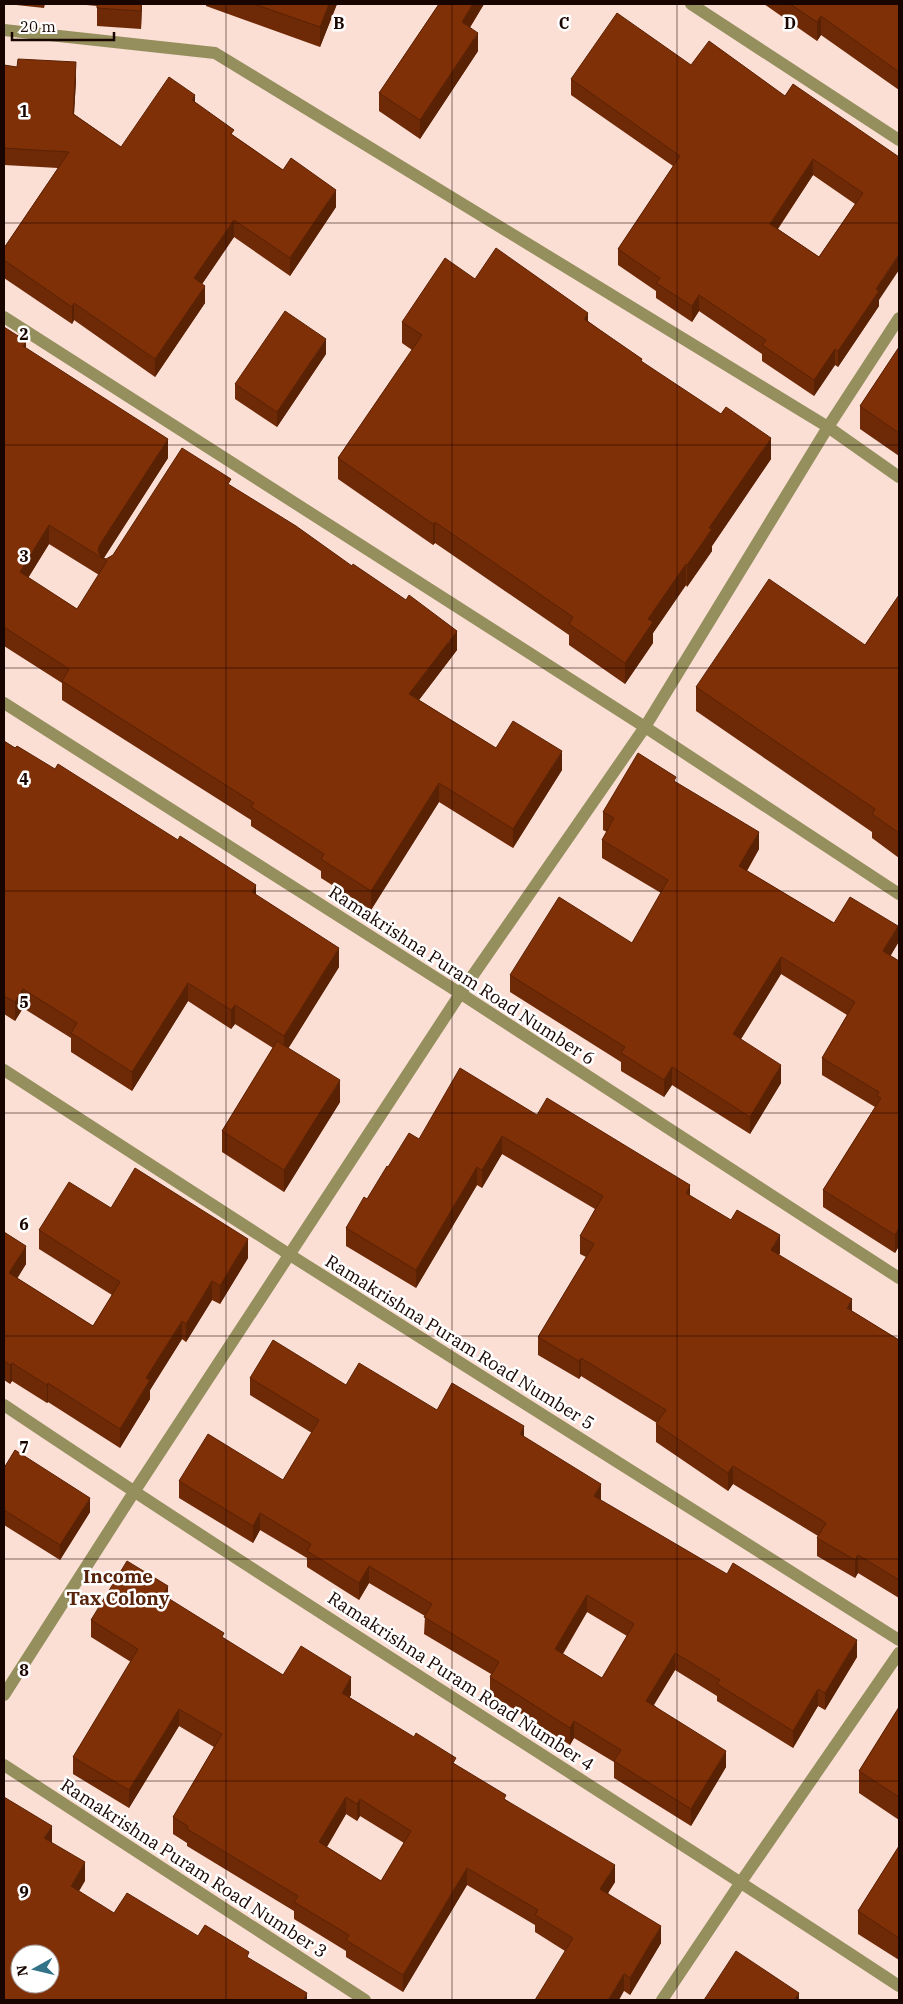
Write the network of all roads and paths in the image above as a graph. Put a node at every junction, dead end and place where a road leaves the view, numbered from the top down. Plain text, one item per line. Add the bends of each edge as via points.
1 (691, 4) edge
2 (4, 30) edge
3 (899, 140) edge
4 (4, 317) edge
5 (899, 318) edge
6 (828, 428) junction
7 (191, 437) junction
8 (183, 450) edge
9 (899, 476) edge
10 (4, 703) edge
11 (645, 727) junction
12 (899, 894) edge
13 (460, 994) junction
14 (4, 1070) edge
15 (290, 1255) junction
16 (899, 1278) edge
17 (4, 1405) edge
18 (134, 1492) junction
19 (899, 1640) edge
20 (899, 1653) edge
21 (4, 1695) edge
22 (4, 1764) edge
23 (741, 1882) junction
24 (899, 1986) edge
25 (365, 2000) edge
26 (662, 2000) edge

1 - 3 street
2 - 6 street via 216,54
4 - 7 street
5 - 6 street
6 - 9 street
6 - 11 street
7 - 8 street
7 - 11 street
10 - 13 street, Ramakrishna Puram Road Number 6
11 - 12 street
11 - 13 street
13 - 15 street
13 - 16 street, Ramakrishna Puram Road Number 6
14 - 15 street, Ramakrishna Puram Road Number 5
15 - 18 street
15 - 19 street, Ramakrishna Puram Road Number 5
17 - 18 street, Ramakrishna Puram Road Number 4
18 - 21 street
18 - 23 street, Ramakrishna Puram Road Number 4
20 - 23 street
22 - 25 street, Ramakrishna Puram Road Number 3
23 - 24 street, Ramakrishna Puram Road Number 4
23 - 26 street

